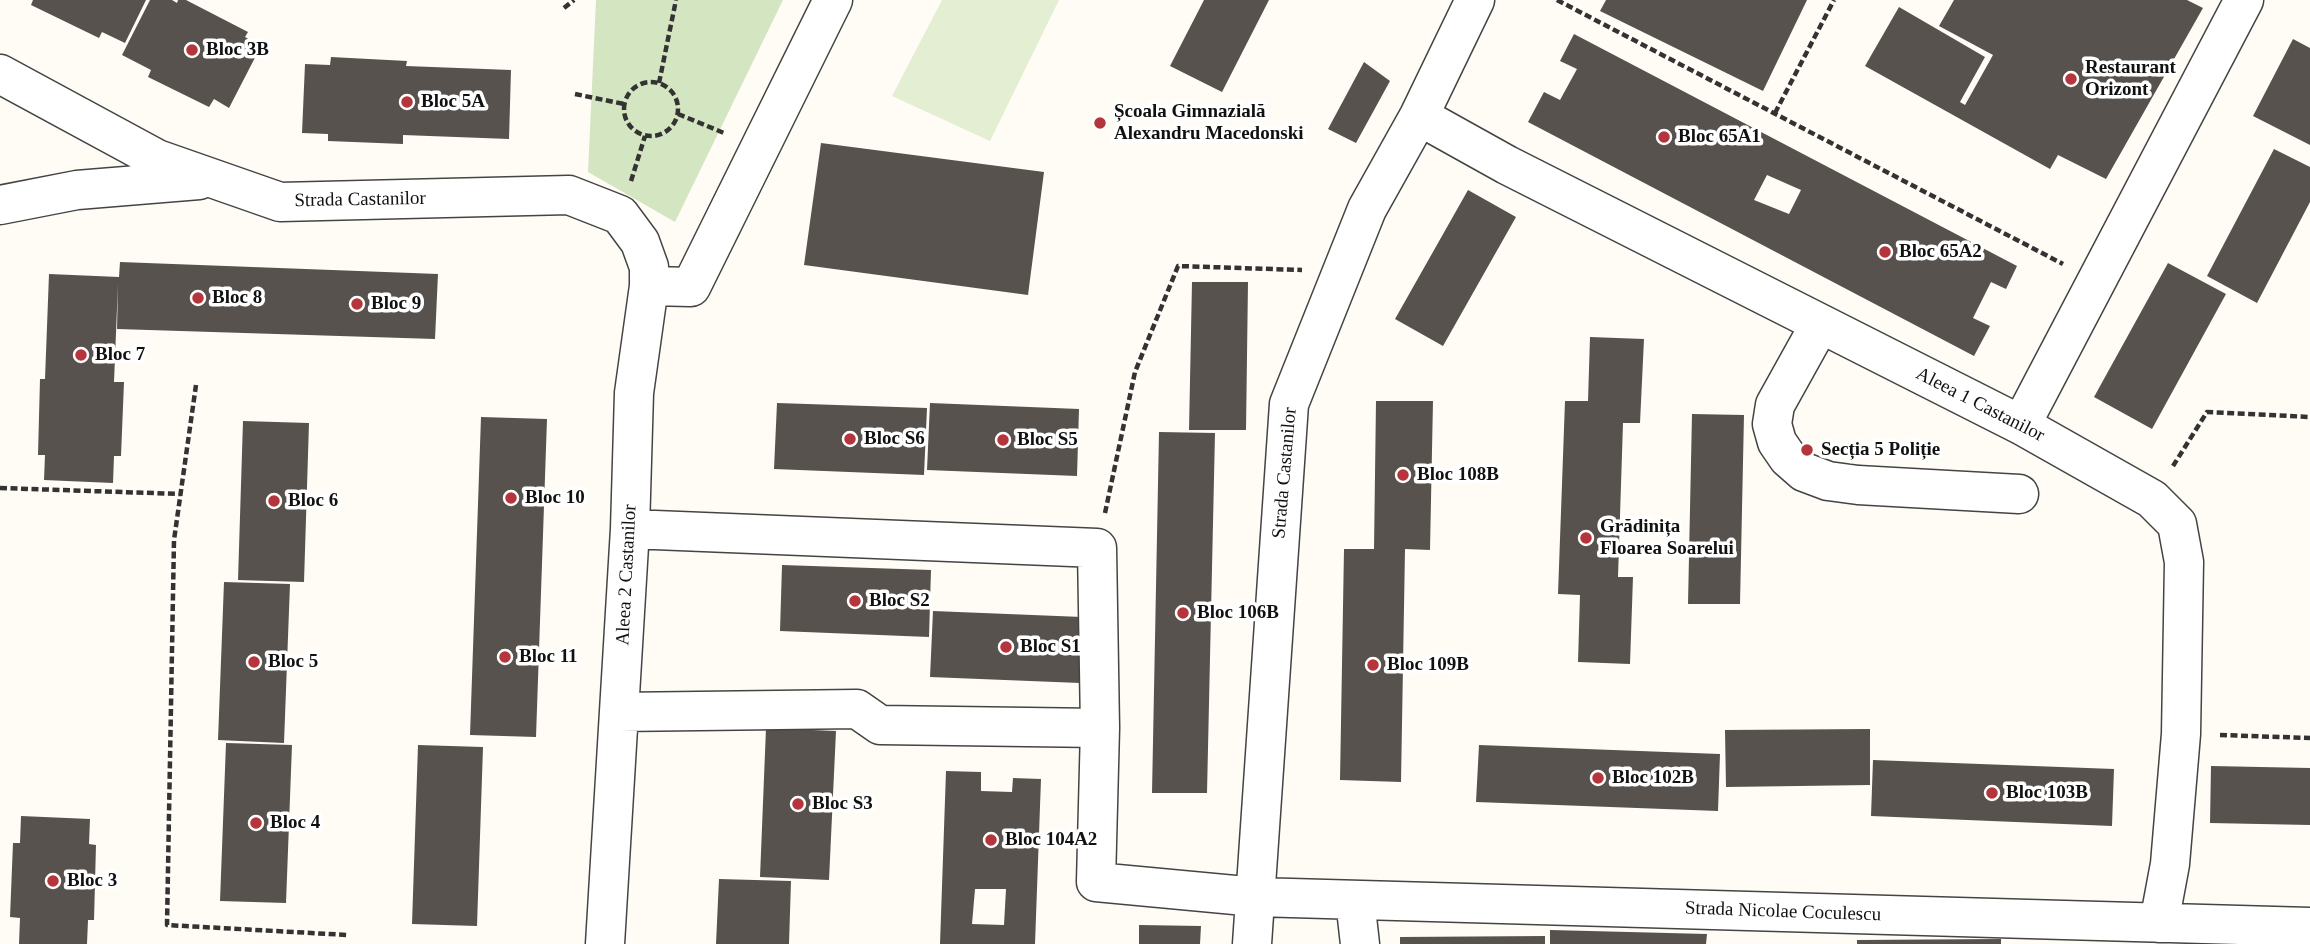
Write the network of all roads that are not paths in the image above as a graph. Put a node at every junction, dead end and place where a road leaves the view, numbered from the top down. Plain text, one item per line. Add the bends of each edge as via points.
1 (833, 0) edge
2 (1475, 0) edge
3 (2244, 0) edge
4 (0, 74) edge
5 (1419, 116) junction
6 (212, 178) junction
7 (0, 206) edge
8 (620, 215) joint
9 (649, 286) junction
10 (1820, 324) junction
11 (2021, 425) junction
12 (2019, 494) dead end
13 (630, 529) junction
14 (619, 712) junction
15 (1100, 728) junction
16 (1256, 897) junction
17 (1355, 900) junction
18 (2159, 923) junction
19 (2310, 927) edge
20 (2200, 934) edge
21 (605, 944) edge
22 (1252, 944) edge
23 (1360, 944) edge

1 - 9 street via 691,287
2 - 5 street, Strada Castanilor
3 - 11 street
4 - 6 street, Strada Castanilor via 157,159
5 - 10 street, Aleea 1 Castanilor
5 - 16 street, Strada Castanilor via 1367,209 1289,404
6 - 7 street via 78,190
6 - 8 street, Strada Castanilor via 280,202 569,195
8 - 9 street, Aleea 2 Castanilor via 640,242 649,267
9 - 13 street, Aleea 2 Castanilor via 634,393
10 - 11 street, Aleea 1 Castanilor
10 - 12 street via 1775,405 1772,424 1777,442 1804,472 1858,485
11 - 18 street, Aleea 1 Castanilor via 2151,499 2177,524 2184,562 2181,734 2171,864
13 - 14 street, Aleea 2 Castanilor
13 - 15 street via 1097,548
14 - 15 street via 857,709 880,725
14 - 21 street, Aleea 2 Castanilor
15 - 16 street, Strada Nicolae Coculescu via 1096,882
16 - 17 street, Strada Nicolae Coculescu
16 - 22 street, Strada Castanilor
17 - 18 street, Strada Nicolae Coculescu
17 - 23 street
18 - 20 street, Strada Nicolae Coculescu
19 - 20 street, Strada Nicolae Coculescu

